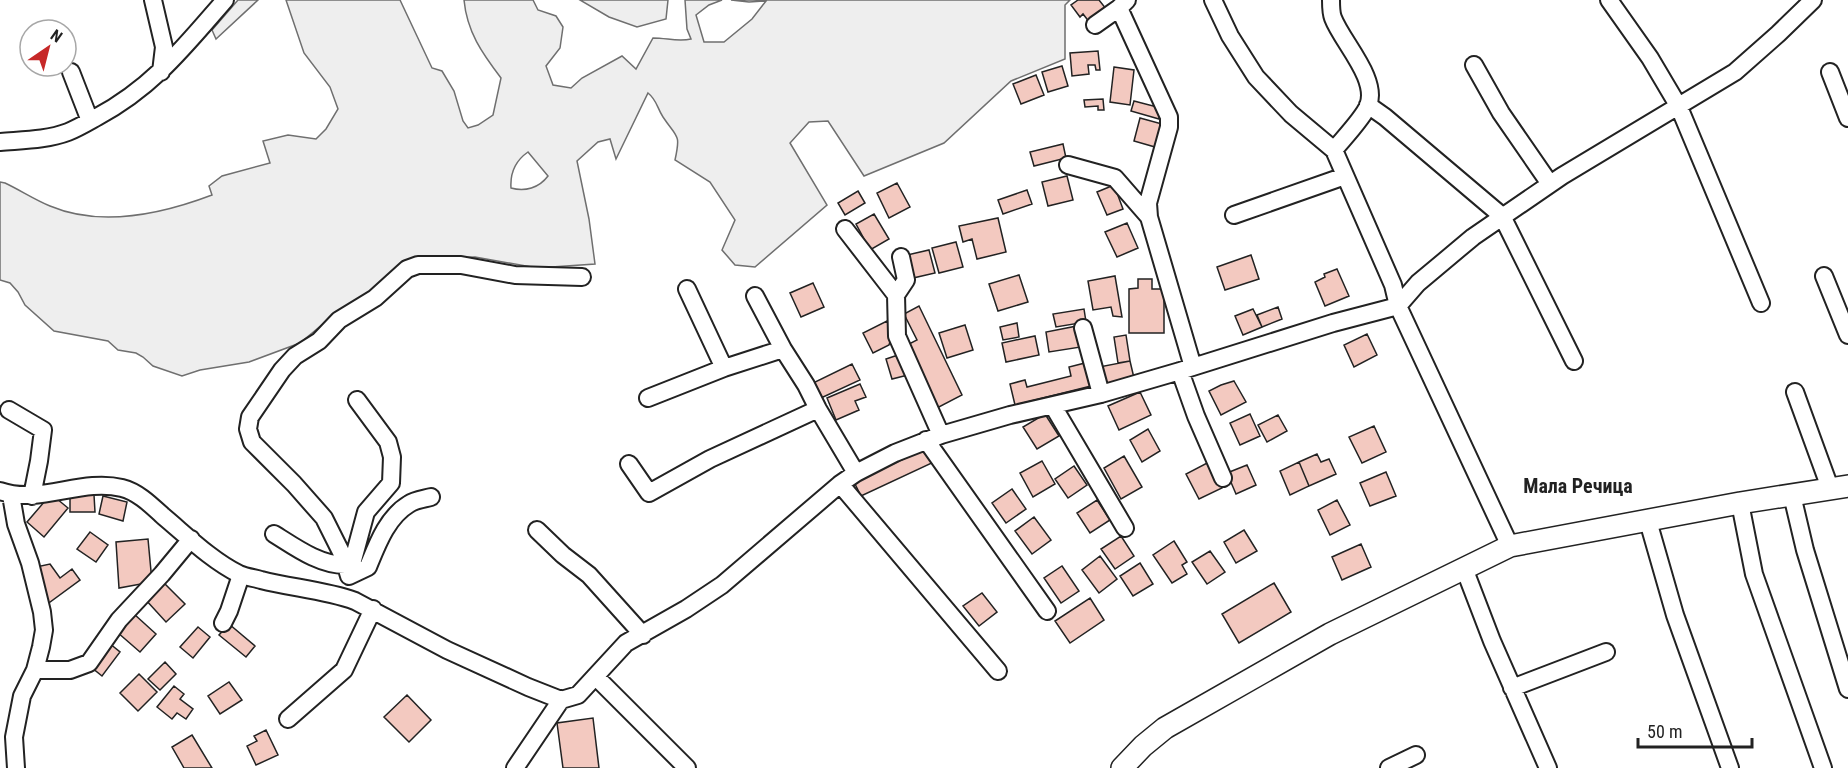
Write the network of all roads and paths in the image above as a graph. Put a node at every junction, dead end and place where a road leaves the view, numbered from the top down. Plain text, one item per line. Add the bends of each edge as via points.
1 (153, 0) edge
2 (225, 0) edge
3 (1213, 0) edge
4 (1331, 0) edge
5 (1609, 0) edge
6 (1808, 2) edge
7 (1123, 4) edge
8 (1095, 25) dead end
9 (1474, 65) dead end
10 (161, 72) junction
11 (1830, 72) dead end
12 (73, 78) edge
13 (1843, 94) edge
14 (1368, 105) junction
15 (1679, 106) junction
16 (1848, 118) edge
17 (90, 121) junction
18 (0, 142) edge
19 (1334, 150) junction
20 (1068, 165) dead end
21 (1345, 176) junction
22 (1550, 184) junction
23 (1234, 215) dead end
24 (1502, 216) junction
25 (1149, 217) junction
26 (845, 229) dead end
27 (901, 257) dead end
28 (1824, 276) dead end
29 (582, 278) dead end
30 (687, 289) dead end
31 (896, 295) junction
32 (755, 296) dead end
33 (1761, 303) dead end
34 (1398, 306) junction
35 (1083, 328) dead end
36 (1848, 335) edge
37 (783, 349) junction
38 (1574, 361) dead end
39 (724, 368) junction
40 (1187, 369) junction
41 (1795, 392) dead end
42 (1101, 394) junction
43 (648, 398) dead end
44 (357, 400) dead end
45 (1053, 406) junction
46 (9, 410) dead end
47 (818, 410) junction
48 (933, 438) junction
49 (629, 464) dead end
50 (856, 473) junction
51 (1223, 478) dead end
52 (840, 484) junction
53 (1839, 487) edge
54 (6, 493) edge
55 (1792, 495) junction
56 (32, 496) junction
57 (431, 497) dead end
58 (1740, 503) junction
59 (1648, 521) junction
60 (1125, 528) dead end
61 (537, 530) dead end
62 (274, 534) dead end
63 (191, 539) junction
64 (1510, 546) junction
65 (1464, 568) junction
66 (347, 570) junction
67 (241, 574) junction
68 (342, 596) junction
69 (373, 609) junction
70 (1047, 611) dead end
71 (223, 623) dead end
72 (643, 635) junction
73 (1606, 652) dead end
74 (35, 670) junction
75 (998, 671) dead end
76 (596, 677) junction
77 (1512, 688) junction
78 (1848, 689) edge
79 (561, 700) junction
80 (288, 719) dead end
81 (1416, 755) dead end
82 (1129, 765) edge
83 (16, 768) edge
84 (515, 768) edge
85 (687, 768) edge
86 (1389, 768) edge
87 (1548, 768) edge
88 (1730, 768) edge
89 (1823, 768) edge

1 - 10 street via 164,46
2 - 10 street
3 - 19 street via 1256,77 1291,114
4 - 14 street via 1332,17 1361,64 1369,90
5 - 15 street
6 - 15 street via 1735,72
7 - 8 street
7 - 25 street via 1169,117
9 - 22 street via 1501,114
10 - 17 street via 139,92
11 - 13 street
12 - 17 street
13 - 16 street
14 - 19 street
14 - 24 street
15 - 22 street
15 - 33 street
17 - 18 street via 68,132
19 - 21 street
20 - 25 street via 1115,178
21 - 23 street
21 - 34 street via 1393,285
22 - 24 street
24 - 34 street via 1442,262
24 - 38 street
25 - 40 street
26 - 31 street
27 - 31 street via 906,280
28 - 36 street
29 - 66 street via 515,275 461,265 418,265 407,269 375,298 339,320 282,370 250,417 252,442 324,518
30 - 39 street
31 - 48 street via 897,336
32 - 37 street
34 - 40 street
34 - 64 street
35 - 42 street
37 - 39 street
37 - 47 street
39 - 43 street
40 - 42 street
40 - 51 street via 1196,416
41 - 53 street
42 - 45 street
44 - 66 street via 388,442 391,483 366,512
45 - 48 street
45 - 60 street
46 - 56 street via 43,430
47 - 49 street via 710,459 649,493
47 - 50 street
48 - 50 street
48 - 70 street
50 - 52 street
52 - 72 street via 722,585
52 - 75 street
53 - 55 main road
54 - 56 street
54 - 74 street via 42,612 44,630
55 - 58 main road
55 - 78 street
56 - 63 street via 81,487 123,488 142,498
57 - 66 street via 409,503 394,517 368,567
58 - 59 main road
58 - 89 street via 1754,574
59 - 64 main road
59 - 88 street via 1675,615
61 - 72 street via 589,575
62 - 66 street via 315,558
63 - 67 street
63 - 74 street via 119,620 89,663 70,670
64 - 65 main road
65 - 77 street
65 - 82 main road via 1330,634 1165,728 1143,746
66 - 68 street
67 - 68 street
67 - 71 street
68 - 69 street
69 - 79 street via 447,650
69 - 80 street via 344,670
72 - 76 street via 626,643
73 - 77 street
74 - 83 street via 22,696 14,737
76 - 79 street via 579,695
76 - 85 street
77 - 87 street
79 - 84 street
81 - 86 street

